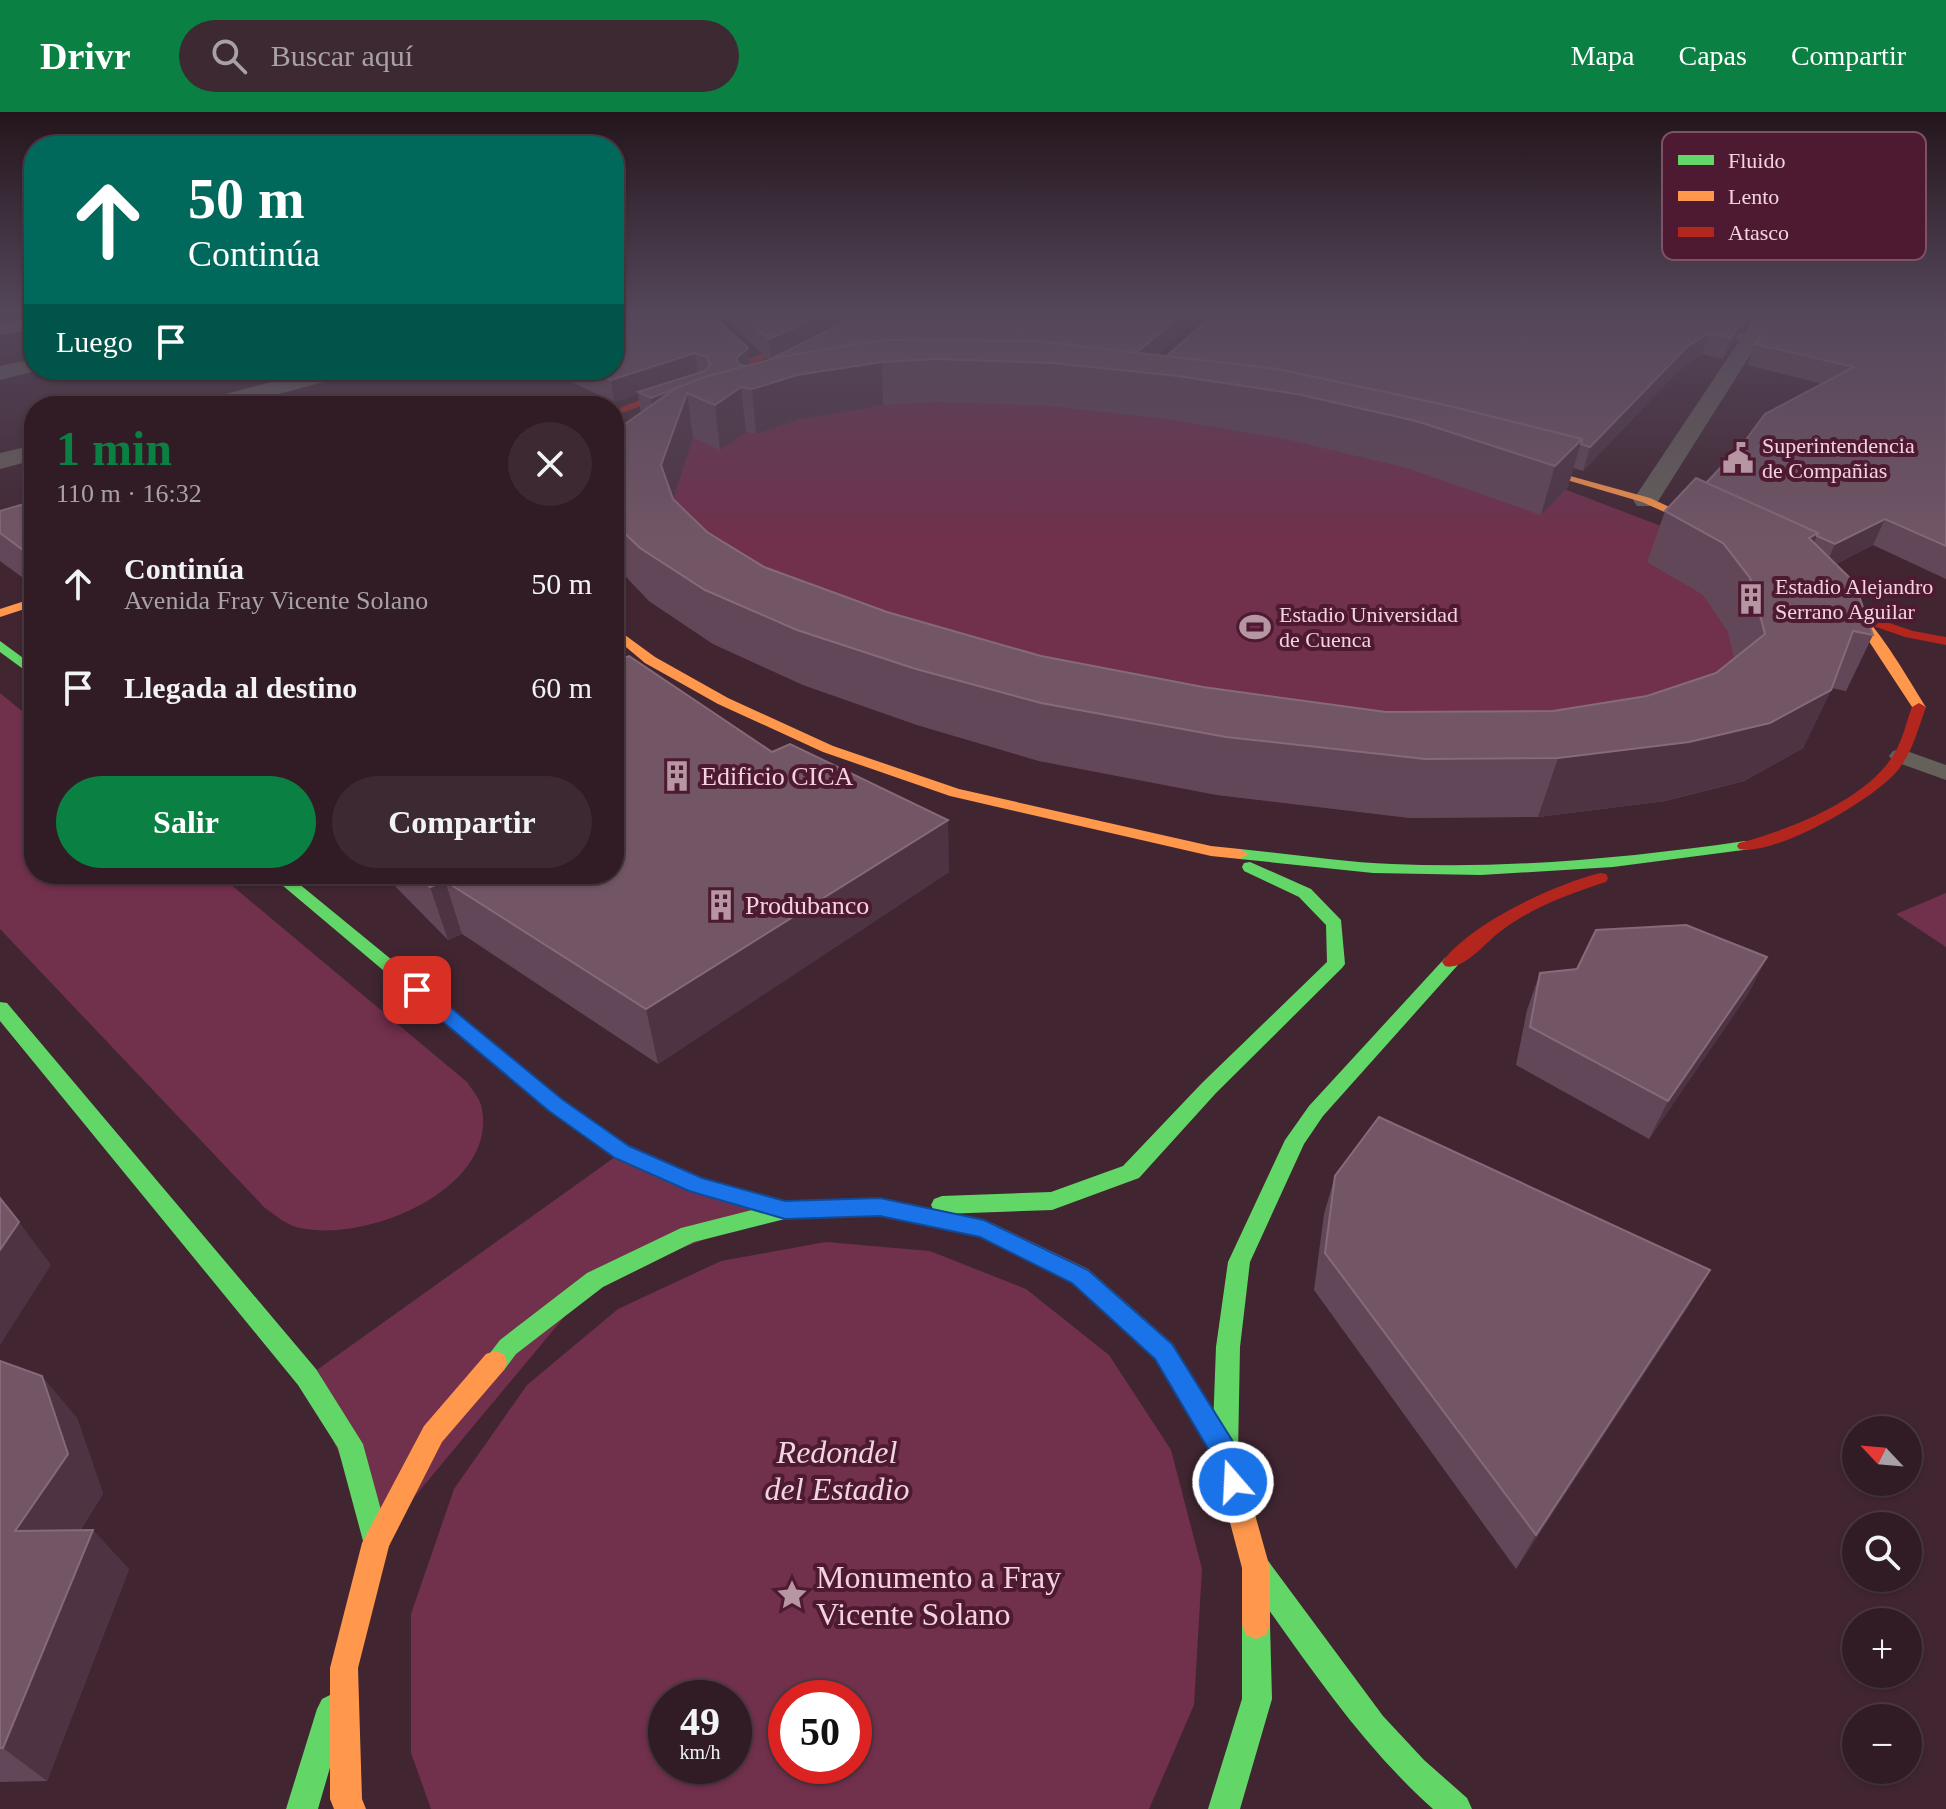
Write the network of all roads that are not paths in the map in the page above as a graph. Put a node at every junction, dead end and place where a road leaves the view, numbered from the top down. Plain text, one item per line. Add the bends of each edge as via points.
1 (266, 390) edge
2 (706, 390) edge
3 (1717, 390) edge
4 (244, 396) edge
5 (675, 401) junction
6 (700, 401) edge
7 (624, 411) edge
8 (624, 426) edge
9 (24, 455) edge
10 (1497, 457) edge
11 (0, 461) edge
12 (1646, 500) junction
13 (1739, 542) edge
14 (1815, 583) edge
15 (24, 605) edge
16 (0, 613) edge
17 (1860, 617) junction
18 (5, 638) edge
19 (624, 639) edge
20 (1946, 641) edge
21 (24, 661) edge
22 (1901, 756) junction
23 (1946, 773) edge
24 (1211, 851) junction
25 (1644, 862) junction
26 (289, 884) edge
27 (0, 1008) edge
28 (880, 1207) junction
29 (785, 1210) junction
30 (1225, 1454) junction
31 (376, 1543) junction
32 (1256, 1568) junction
33 (344, 1668) junction
34 (302, 1809) edge
35 (350, 1809) edge
36 (1224, 1809) edge
37 (1456, 1809) edge

1 - 4 street
2 - 5 main road
3 - 12 street
5 - 6 main road
5 - 7 main road
5 - 8 main road
9 - 11 street
10 - 12 main road
12 - 13 main road
14 - 17 main road
15 - 16 main road
17 - 20 main road
17 - 22 main road via 1926,705
18 - 21 main road
19 - 24 main road via 723,701 828,749 955,793
22 - 23 lane
22 - 25 main road via 1834,814 1776,838
24 - 25 main road via 1392,869 1574,868
24 - 28 main road via 1305,893 1335,924 1336,964 1131,1172 1052,1201
25 - 30 main road via 1558,892 1502,921 1442,969 1302,1130 1239,1262 1228,1347
26 - 29 main road via 556,1105 622,1152 696,1185
27 - 31 main road via 307,1377 350,1444
28 - 29 main road
28 - 30 main road via 984,1229 1080,1276 1164,1351
29 - 31 main road via 689,1234 595,1280 508,1347 433,1434
30 - 32 main road
31 - 33 main road
32 - 36 main road via 1257,1699
32 - 37 main road via 1372,1727
33 - 34 main road
33 - 35 main road

